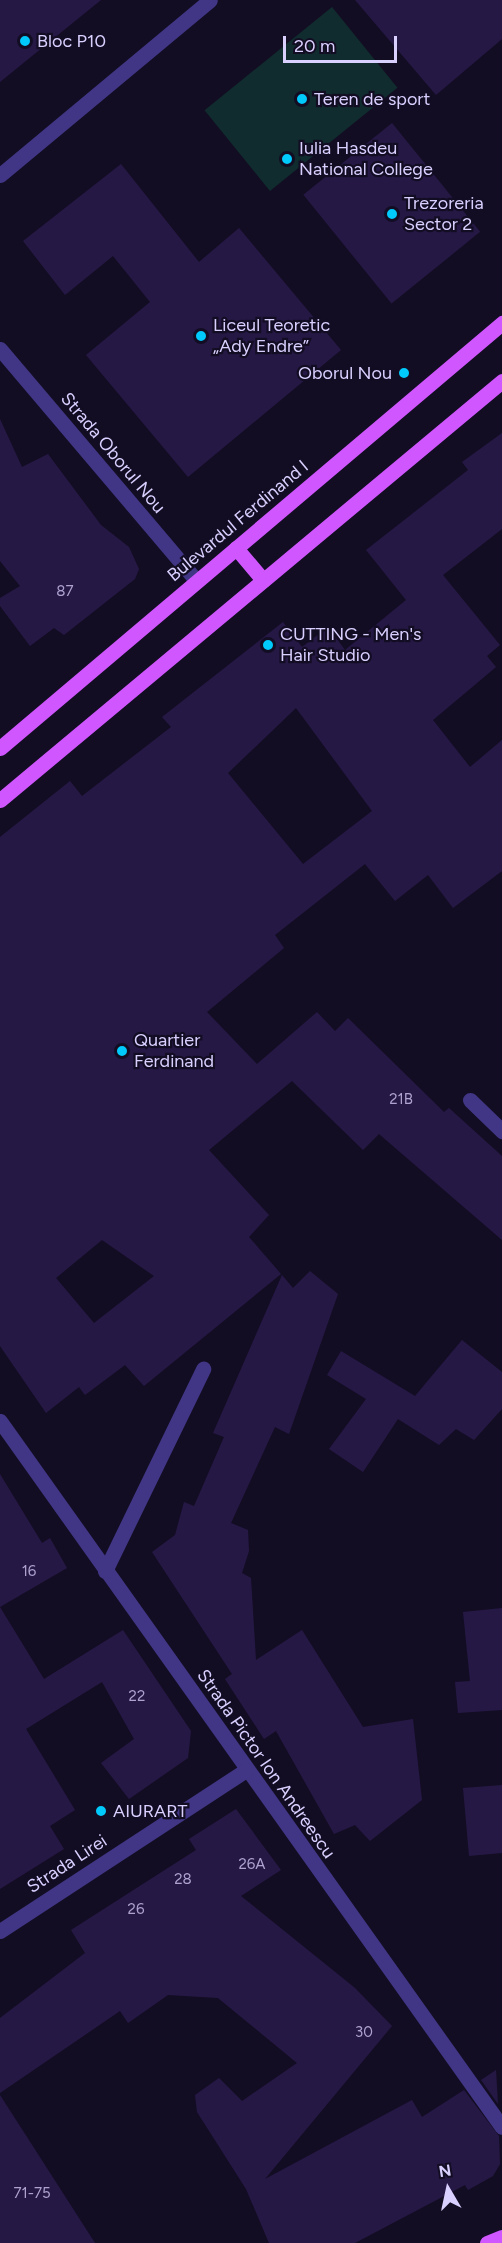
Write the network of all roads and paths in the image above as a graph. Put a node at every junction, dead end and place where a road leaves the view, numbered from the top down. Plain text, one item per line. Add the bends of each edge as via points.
1 (210, 0) edge
2 (0, 176) edge
3 (502, 323) edge
4 (0, 349) edge
5 (502, 381) edge
6 (236, 548) junction
7 (263, 580) junction
8 (197, 581) junction
9 (0, 748) edge
10 (0, 800) edge
11 (470, 1100) dead end
12 (502, 1131) edge
13 (203, 1369) dead end
14 (0, 1421) edge
15 (105, 1570) junction
16 (246, 1770) junction
17 (0, 1931) edge
18 (502, 2127) edge
19 (502, 2237) edge
20 (488, 2243) edge

1 - 2 street
3 - 6 main road, Bulevardul Ferdinand I
4 - 8 street, Strada Oborul Nou
5 - 7 main road
6 - 7 main road
6 - 8 main road, Bulevardul Ferdinand I
7 - 10 main road
8 - 9 main road, Bulevardul Ferdinand I
11 - 12 street
13 - 15 street
14 - 15 street, Strada Pictor Ion Andreescu
15 - 16 street, Strada Pictor Ion Andreescu
16 - 17 street, Strada Lirei
16 - 18 street, Strada Pictor Ion Andreescu
19 - 20 main road

